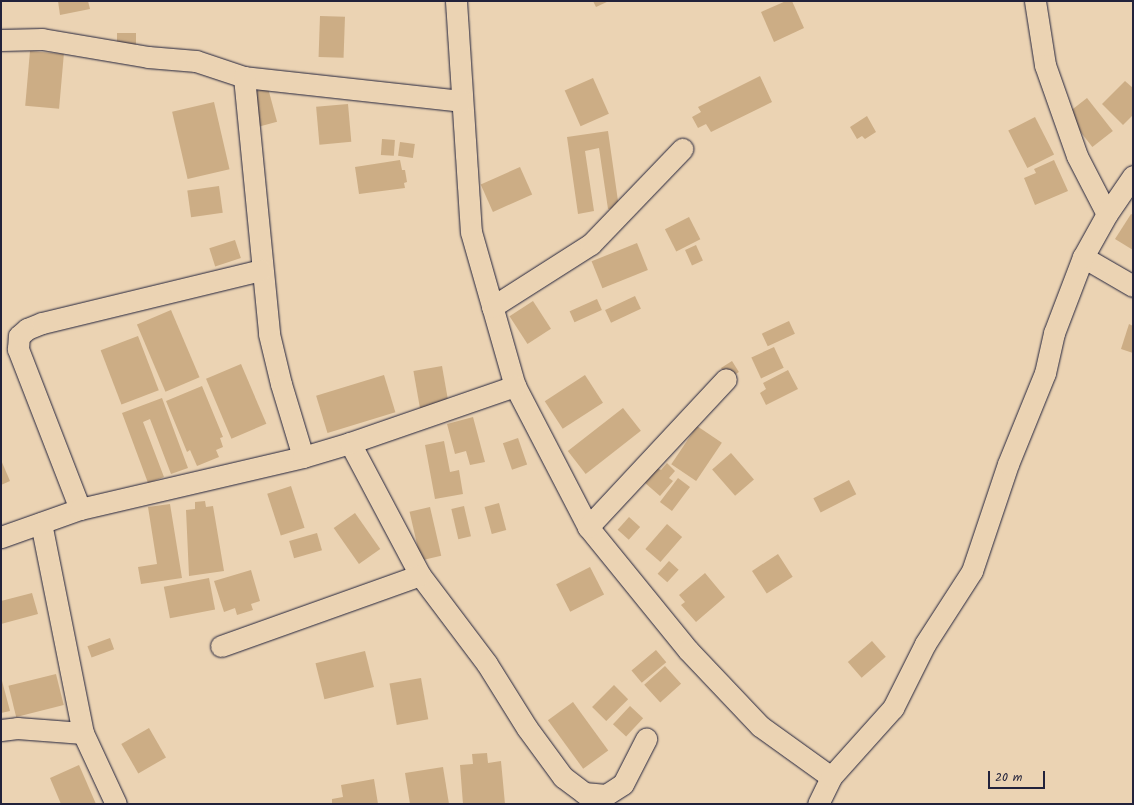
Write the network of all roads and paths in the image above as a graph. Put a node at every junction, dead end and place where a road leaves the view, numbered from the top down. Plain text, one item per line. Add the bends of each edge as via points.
1 (456, 1) edge
2 (1035, 1) edge
3 (1, 40) edge
4 (244, 77) junction
5 (462, 101) junction
6 (682, 149) dead end
7 (1133, 176) edge
8 (1107, 214) junction
9 (1083, 257) junction
10 (261, 270) junction
11 (1133, 286) edge
12 (492, 307) junction
13 (726, 379) dead end
14 (515, 386) junction
15 (350, 443) junction
16 (303, 457) junction
17 (80, 509) junction
18 (41, 523) junction
19 (588, 527) junction
20 (1, 537) edge
21 (420, 575) junction
22 (220, 646) dead end
23 (1, 730) edge
24 (83, 733) junction
25 (646, 739) dead end
26 (831, 777) junction
27 (116, 804) edge
28 (818, 804) edge

1 - 5 street
2 - 8 street via 1045,66 1076,156
3 - 4 street via 42,39 148,57 196,61
4 - 5 street
4 - 10 street
5 - 12 street via 471,232
6 - 12 street via 591,244
7 - 8 street
8 - 9 street
9 - 11 street
9 - 26 street via 1054,333 1044,373 1008,464 972,571 925,644 893,708
10 - 16 street via 269,334
10 - 17 street via 27,328 19,336 18,349
12 - 14 street
13 - 19 street
14 - 15 street
14 - 19 street
15 - 16 street
15 - 21 street
16 - 17 street
17 - 18 street
18 - 20 street
18 - 24 street
19 - 26 street via 688,650 760,726
21 - 22 street
21 - 25 street via 487,664 527,728 563,777 584,793 606,795 623,784
23 - 24 street via 17,728
24 - 27 street
26 - 28 street

